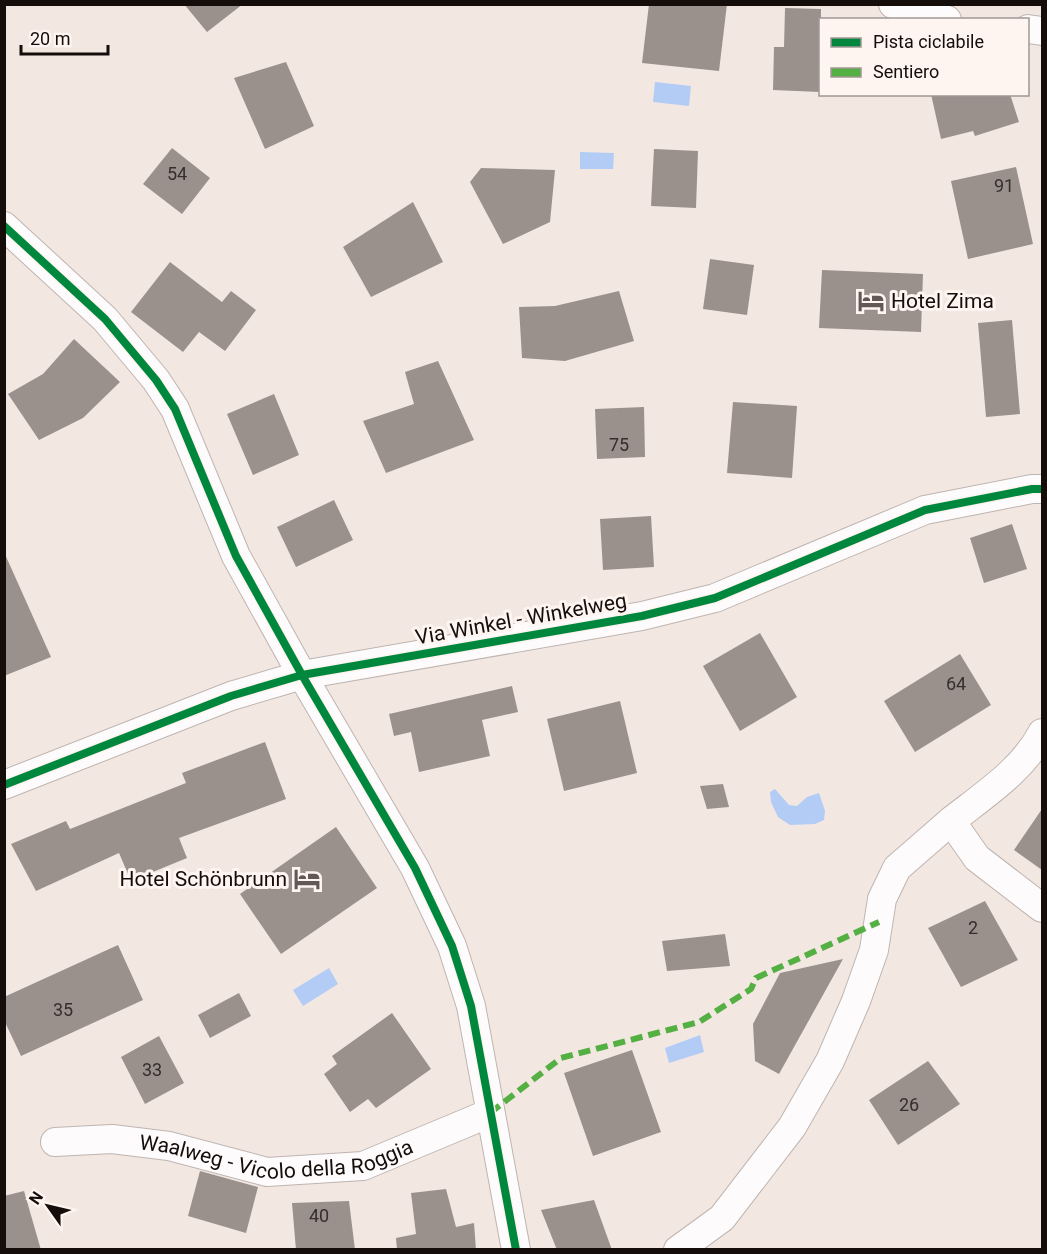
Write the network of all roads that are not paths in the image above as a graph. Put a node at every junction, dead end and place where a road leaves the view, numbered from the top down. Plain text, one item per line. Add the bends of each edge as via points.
1 (893, 4) edge
2 (940, 18) edge
3 (4, 226) edge
4 (1042, 489) edge
5 (302, 675) junction
6 (1042, 733) edge
7 (4, 785) edge
8 (951, 821) junction
9 (1042, 908) edge
10 (490, 1113) junction
11 (55, 1142) dead end
12 (516, 1250) edge
13 (678, 1250) edge

1 - 2 street
3 - 5 street via 105,319 156,380 175,409 236,556
4 - 5 street, Via Winkel - Winkelweg via 925,510 715,597 670,609
5 - 7 street, Via Winkel - Winkelweg via 231,696
5 - 10 street via 415,868 452,946 471,1006
6 - 8 street via 1036,746 1012,772
8 - 9 street via 977,858
8 - 13 street via 897,868 882,898 874,950 856,1001 830,1061 792,1127 722,1218
10 - 11 street, Waalweg - Vicolo della Roggia via 363,1166 267,1172 169,1146 111,1138
10 - 12 street

